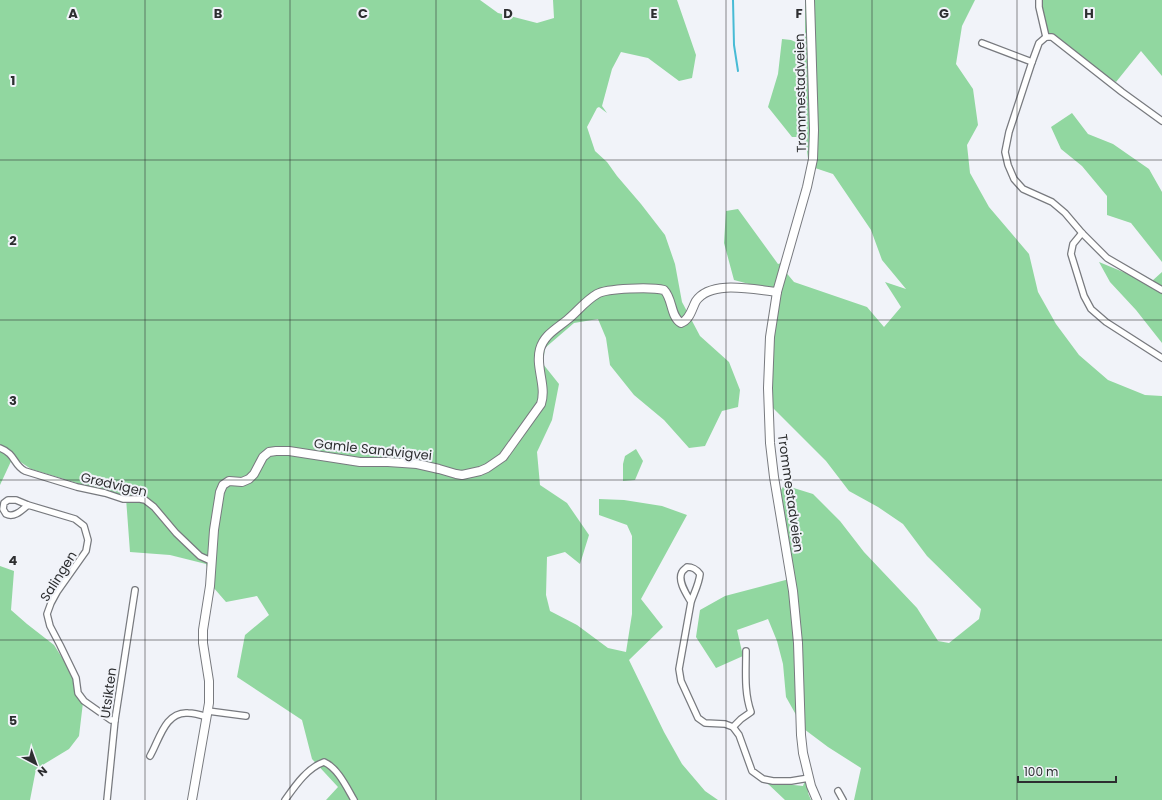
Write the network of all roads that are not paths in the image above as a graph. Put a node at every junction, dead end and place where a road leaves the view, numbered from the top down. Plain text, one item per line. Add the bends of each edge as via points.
1 (810, 0) edge
2 (1039, 0) edge
3 (1046, 37) junction
4 (982, 43) dead end
5 (1032, 62) junction
6 (1162, 121) edge
7 (1082, 233) junction
8 (1162, 290) edge
9 (777, 292) junction
10 (1162, 358) edge
11 (0, 448) edge
12 (28, 505) dead end
13 (211, 561) junction
14 (134, 590) dead end
15 (691, 602) junction
16 (746, 651) dead end
17 (207, 714) junction
18 (246, 716) dead end
19 (115, 720) junction
20 (733, 726) junction
21 (150, 756) dead end
22 (809, 778) junction
23 (838, 791) dead end
24 (107, 800) edge
25 (192, 800) edge
26 (285, 800) edge
27 (354, 800) edge
28 (817, 800) edge
29 (843, 800) edge

1 - 9 street, Trommestadveien via 814,130 812,159 807,187
2 - 3 street
3 - 5 street via 1039,43
3 - 6 street via 1052,36
4 - 5 street
5 - 7 street via 1009,132 1005,152 1008,165 1023,189 1052,202
7 - 8 street via 1107,258
7 - 10 street via 1073,244 1072,254 1084,296 1091,309 1106,322
9 - 13 street, Gamle Sandvigvei via 722,288 710,290 702,295 685,322 681,323 677,321 664,290 620,289 597,293 543,341 538,361 543,400 498,461 480,471 462,475 417,464 360,462 285,451 269,452 249,479 242,482 227,482 221,488
9 - 22 street, Trommestadveien via 769,366 770,443 793,591 798,643 801,735
11 - 13 street, Grødvigen via 14,457 22,470 123,499 145,500 200,556
12 - 19 street, Salingen via 75,519 84,526 88,540 86,551 51,603 47,614 50,626 76,678 78,693 84,701
13 - 17 street, Gamle Sandvigvei via 203,630 210,693
14 - 19 street, Utsikten
15 - 15 street via 700,581 700,574 697,570 687,567 681,579
15 - 20 street via 679,669 681,681 698,718 705,723
16 - 20 street via 746,687 751,712
17 - 18 street
17 - 21 street via 187,712 175,715 162,732
17 - 25 street, Gamle Sandvigvei
19 - 24 street, Utsikten
20 - 22 street via 739,735 752,771 757,776 773,781
22 - 28 street, Trommestadveien
23 - 29 street
26 - 27 street via 303,778 318,764 324,762 329,764

